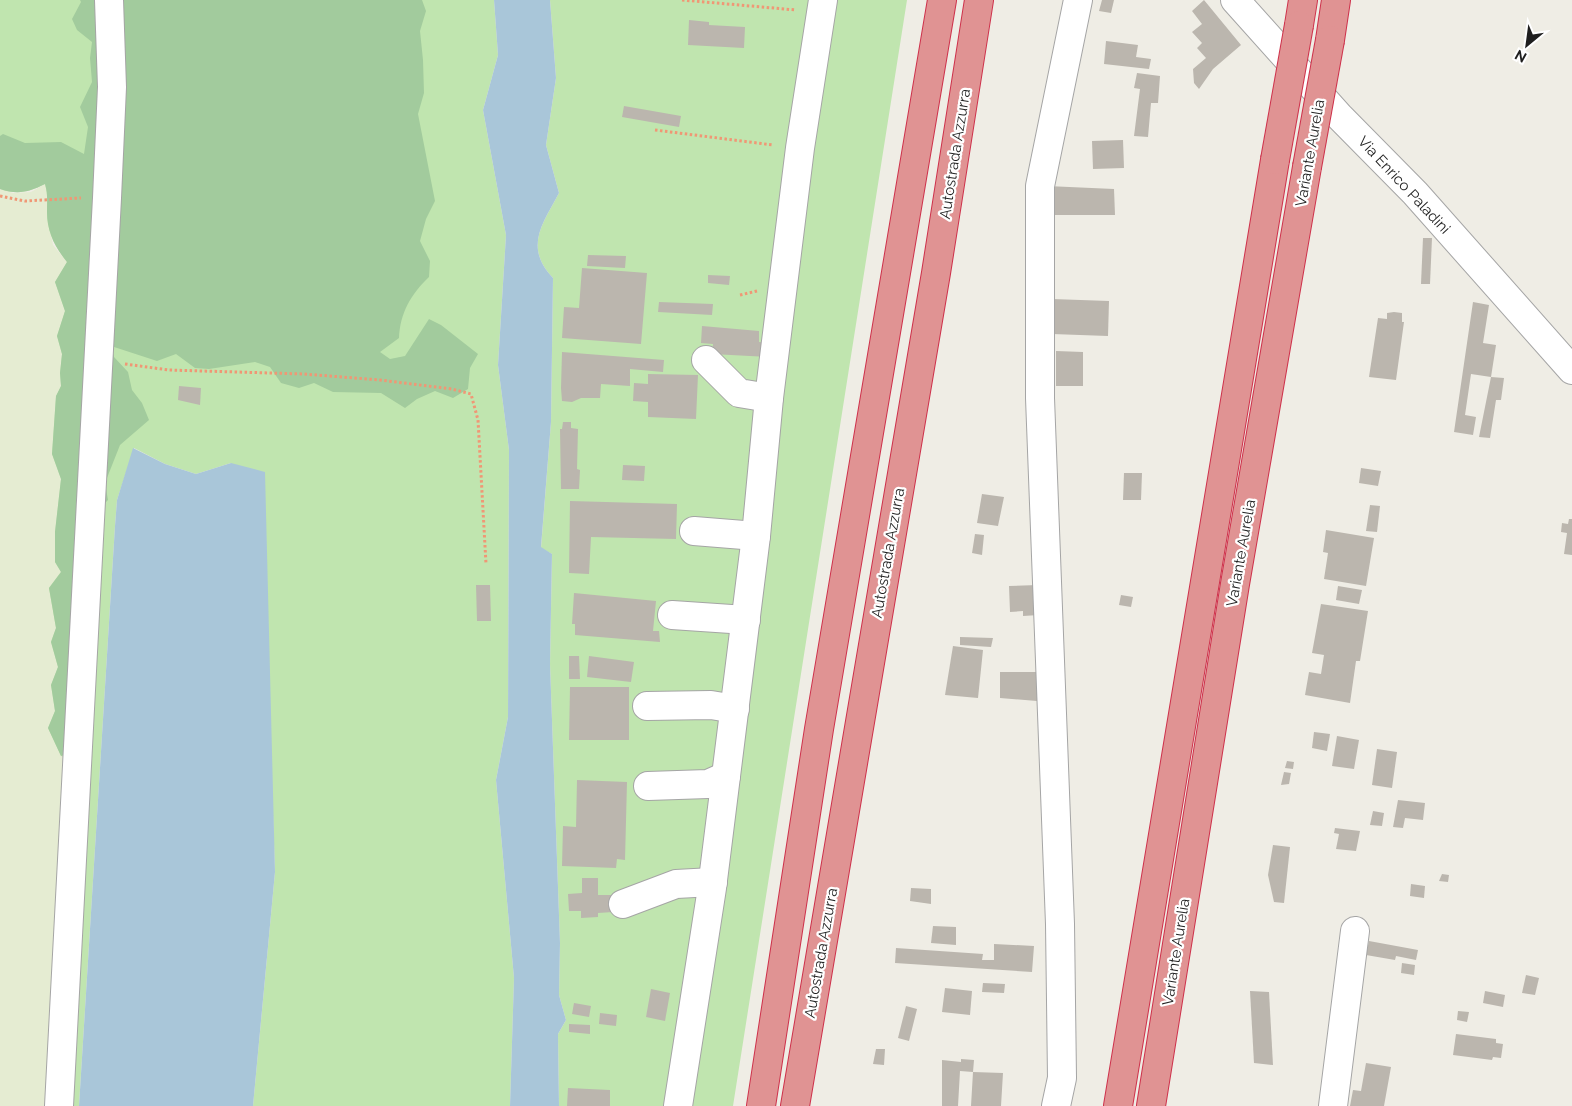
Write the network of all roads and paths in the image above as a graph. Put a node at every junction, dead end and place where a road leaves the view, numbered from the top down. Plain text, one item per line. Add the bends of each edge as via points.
1 (109, 0) edge
2 (682, 0) edge
3 (942, 0) edge
4 (979, 0) edge
5 (1078, 0) edge
6 (1235, 0) edge
7 (1336, 0) edge
8 (822, 6) edge
9 (1301, 12) edge
10 (654, 130) dead end
11 (800, 148) junction
12 (0, 196) edge
13 (107, 198) junction
14 (706, 360) dead end
15 (98, 363) junction
16 (1572, 370) edge
17 (708, 391) dead end
18 (739, 393) junction
19 (769, 398) junction
20 (694, 531) dead end
21 (756, 536) junction
22 (486, 564) dead end
23 (672, 615) dead end
24 (746, 620) junction
25 (648, 706) dead end
26 (735, 709) junction
27 (726, 776) junction
28 (648, 786) dead end
29 (713, 882) junction
30 (623, 904) dead end
31 (1355, 930) dead end
32 (59, 1106) edge
33 (678, 1106) edge
34 (761, 1106) edge
35 (795, 1106) edge
36 (1056, 1106) edge
37 (1118, 1106) edge
38 (1151, 1106) edge
39 (1333, 1106) edge

1 - 13 street via 112,87
2 - 8 path
3 - 34 highway via 820,729
4 - 35 highway, Autostrada Azzurra
5 - 36 street via 1040,186 1040,398 1060,924 1062,1078
6 - 16 street, Via Enrico Paladini via 1339,116 1414,192
7 - 38 highway, Variante Aurelia, bridge via 1235,584
8 - 11 street
9 - 37 highway, Variante Aurelia, bridge
10 - 11 path
11 - 19 street
12 - 13 path via 25,201
13 - 15 street
14 - 18 street
15 - 22 path via 169,370 243,371 370,380 471,394 478,420
15 - 32 street
17 - 18 street
18 - 19 street
19 - 21 street
20 - 21 street
21 - 24 street
23 - 24 street
24 - 26 street
25 - 26 street via 711,705
26 - 27 street
27 - 28 street via 708,784
27 - 29 street
29 - 30 street via 676,884
29 - 33 street
31 - 39 street

